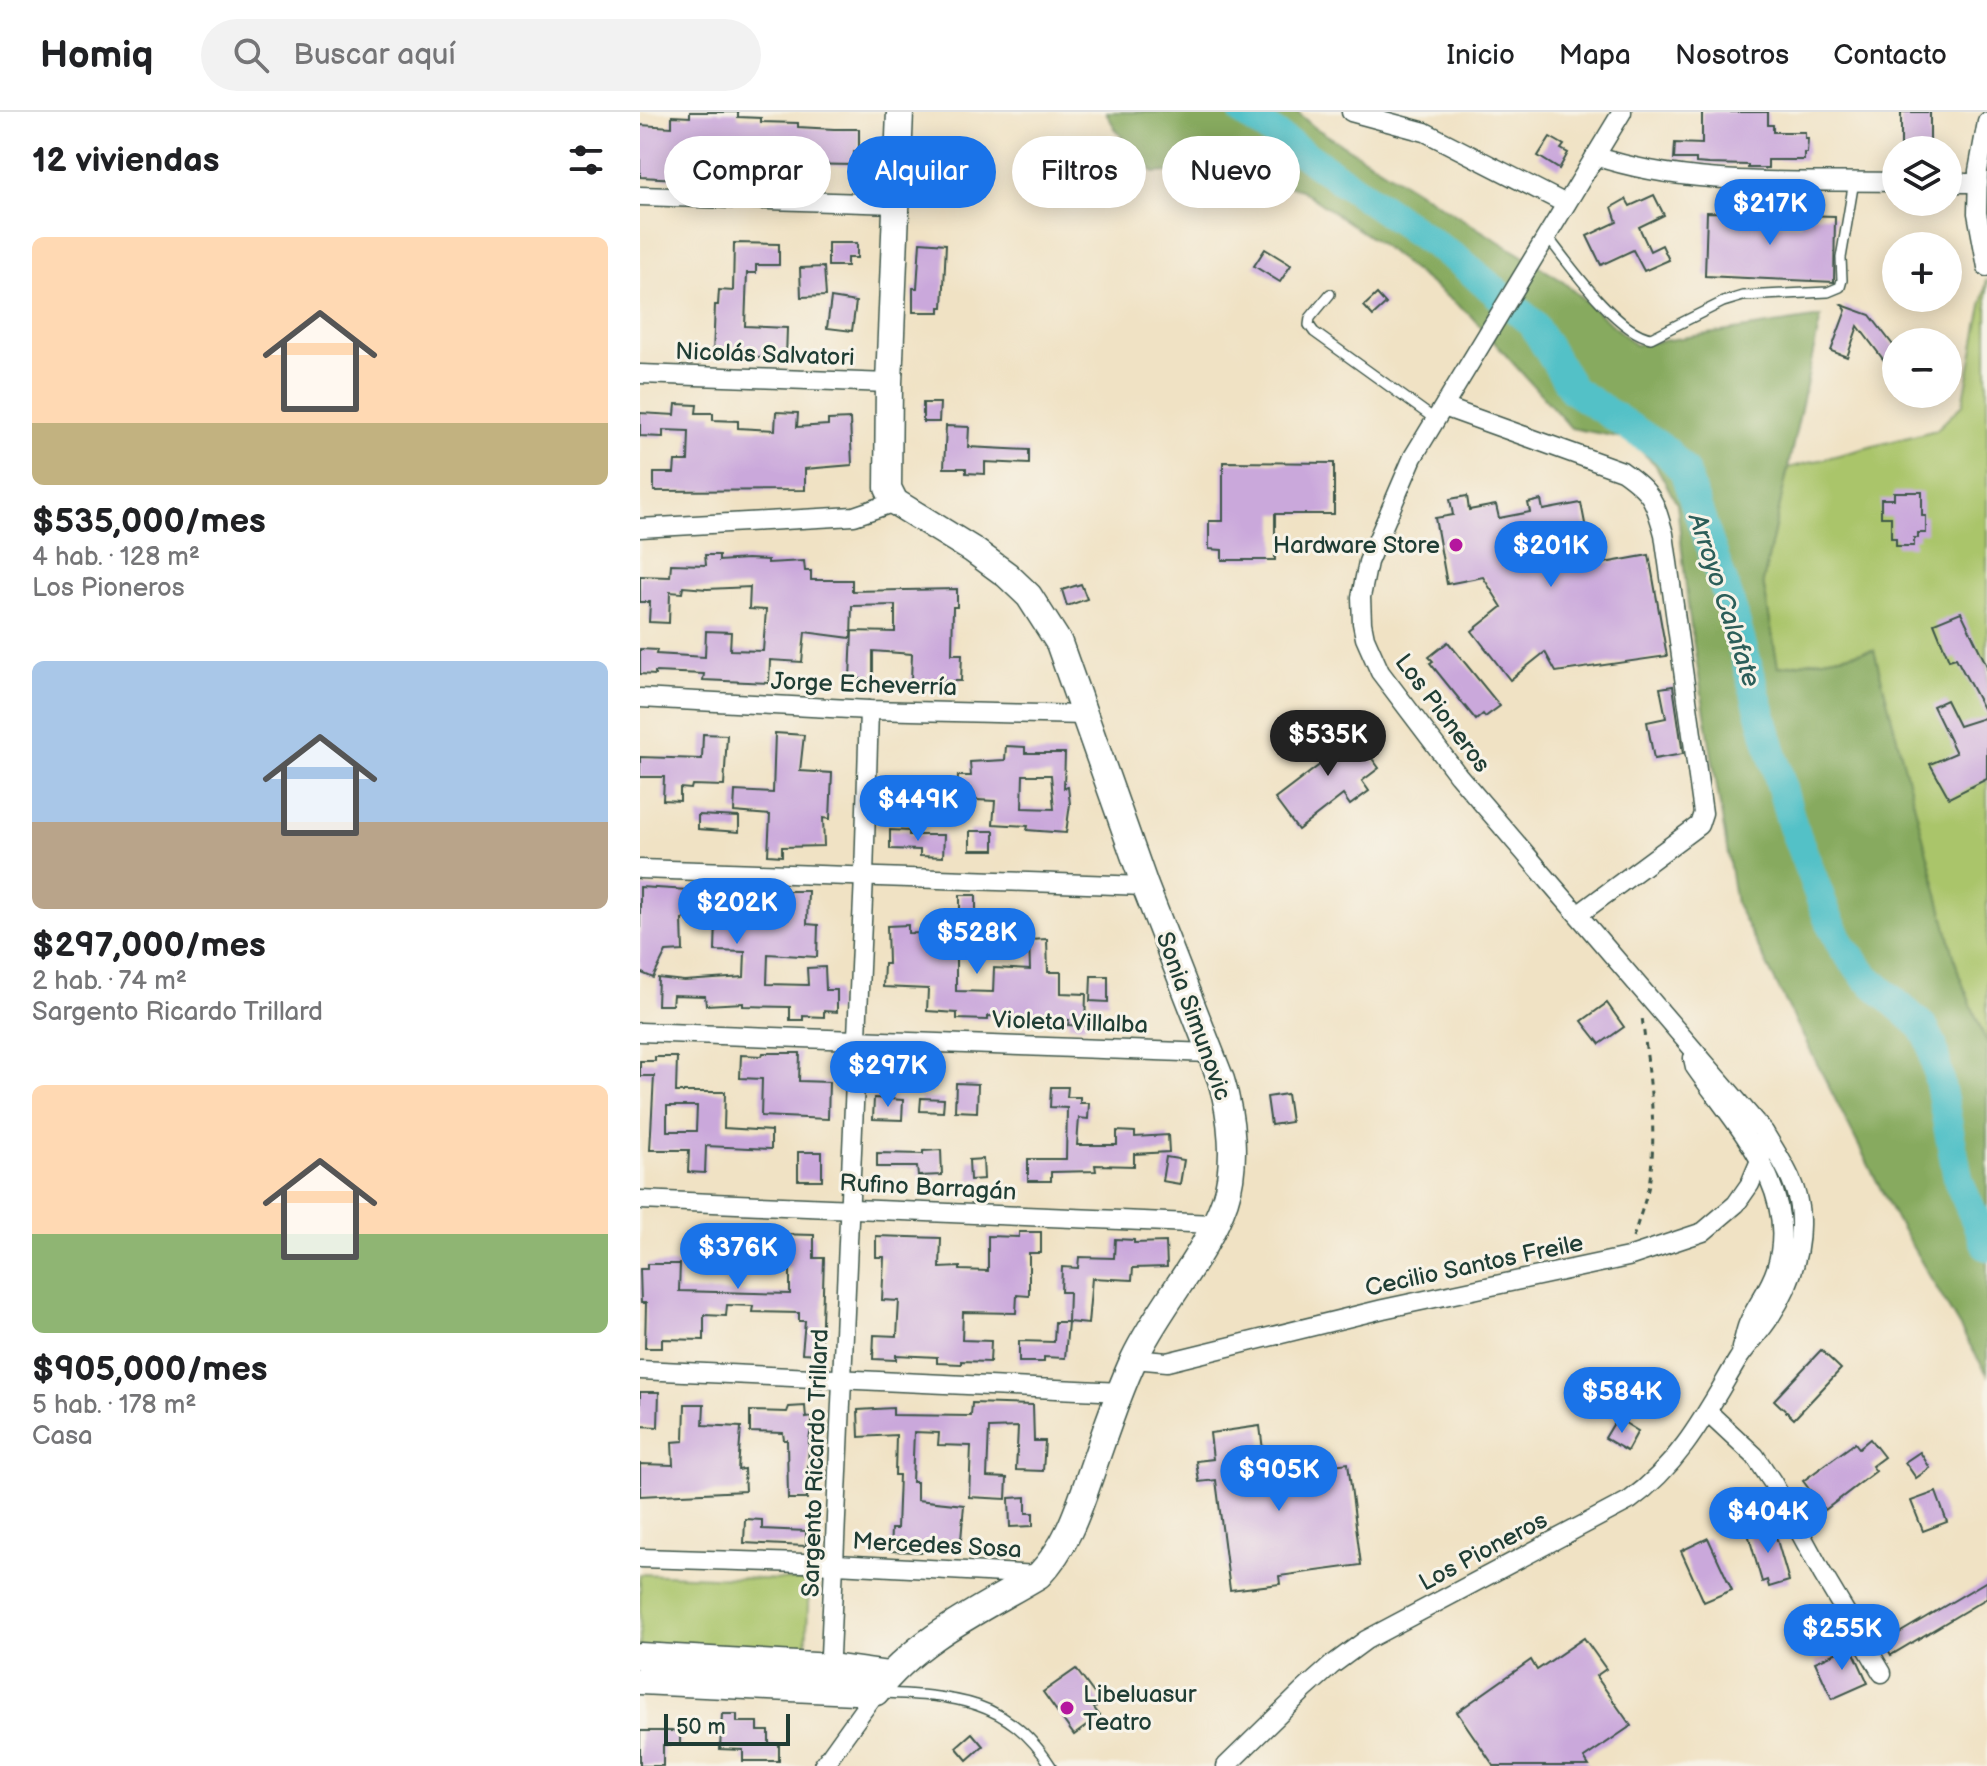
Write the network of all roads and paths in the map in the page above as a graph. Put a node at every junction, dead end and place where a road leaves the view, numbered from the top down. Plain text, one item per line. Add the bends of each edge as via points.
1 (900, 112) edge
2 (1351, 112) edge
3 (1622, 112) edge
4 (1987, 122) edge
5 (899, 136) edge
6 (1595, 156) junction
7 (1854, 181) junction
8 (1882, 182) edge
9 (1962, 183) edge
10 (1978, 183) junction
11 (640, 196) edge
12 (847, 202) edge
13 (1566, 204) junction
14 (896, 208) edge
15 (1547, 236) junction
16 (1987, 267) edge
17 (1330, 294) dead end
18 (640, 374) edge
19 (889, 383) junction
20 (1440, 414) junction
21 (895, 502) junction
22 (640, 528) edge
23 (640, 698) edge
24 (869, 710) junction
25 (1086, 715) junction
26 (640, 869) edge
27 (864, 876) junction
28 (1145, 886) junction
29 (1579, 914) junction
30 (1637, 986) junction
31 (640, 1032) edge
32 (857, 1038) junction
33 (1688, 1046) junction
34 (1210, 1053) junction
35 (1764, 1132) junction
36 (1761, 1158) junction
37 (640, 1200) edge
38 (849, 1208) junction
39 (1214, 1224) junction
40 (1628, 1257) junction
41 (1739, 1358) junction
42 (1134, 1359) junction
43 (640, 1370) edge
44 (842, 1380) junction
45 (1122, 1392) junction
46 (1708, 1412) junction
47 (640, 1558) edge
48 (836, 1564) junction
49 (1039, 1575) junction
50 (640, 1656) edge
51 (1882, 1673) dead end
52 (829, 1679) junction
53 (640, 1681) edge
54 (882, 1684) junction
55 (823, 1766) edge
56 (1051, 1766) edge
57 (1226, 1766) edge

1 - 5 street
2 - 13 street via 1425,132
3 - 6 street, Los Pioneros
4 - 10 street
6 - 7 street via 1654,173
6 - 13 street, Los Pioneros
7 - 8 street
7 - 15 lane via 1840,287 1743,296 1651,338 1628,329 1580,280
9 - 10 street
10 - 16 street via 1977,213
11 - 12 street
13 - 15 street, Los Pioneros
14 - 19 street
15 - 20 street, Los Pioneros
17 - 20 lane via 1310,318 1314,332
18 - 19 street, Nicolás Salvatori
19 - 21 street via 888,488
20 - 29 street, Los Pioneros via 1413,457 1368,562 1361,597 1365,638 1380,672 1458,775
20 - 29 street via 1622,471 1644,486 1664,534 1703,813 1699,825
21 - 22 street via 854,516
21 - 25 street, Sonia Simunovic via 973,550 1029,596 1059,643
23 - 24 street, Jorge Echeverría
24 - 25 street, Jorge Echeverría
24 - 27 street, Sargento Ricardo Trillard
25 - 28 street, Sonia Simunovic
26 - 27 street
27 - 28 street
27 - 32 street, Sargento Ricardo Trillard
28 - 34 street, Sonia Simunovic
29 - 30 street, Los Pioneros
30 - 33 street, Los Pioneros
30 - 40 path via 1652,1137 1648,1185
31 - 32 street, Violeta Villalba
32 - 34 street, Violeta Villalba
32 - 38 street, Sargento Ricardo Trillard
33 - 35 street, Los Pioneros
33 - 36 street, Los Pioneros via 1695,1067
34 - 39 street, Sonia Simunovic via 1228,1101 1231,1131 1230,1178
35 - 36 street, Cecilio Santos Freile
35 - 41 street, Los Pioneros via 1796,1190 1799,1250 1786,1288
36 - 40 street, Cecilio Santos Freile via 1736,1204 1703,1232
36 - 41 street, Los Pioneros via 1779,1208 1780,1249
37 - 38 street, Rufino Barragán
38 - 39 street, Rufino Barragán
38 - 44 street, Sargento Ricardo Trillard
39 - 42 street, Sonia Simunovic
40 - 42 street, Cecilio Santos Freile via 1167,1362
41 - 46 street, Los Pioneros
42 - 45 street, Sonia Simunovic
43 - 44 street
44 - 45 street
44 - 48 street, Sargento Ricardo Trillard
45 - 49 street, Sonia Simunovic via 1073,1525
46 - 51 street via 1755,1456
46 - 57 street, Los Pioneros via 1667,1469 1640,1493 1366,1640 1304,1690
47 - 48 street, Mercedes Sosa
48 - 49 street, Mercedes Sosa
48 - 52 street, Sargento Ricardo Trillard
49 - 54 street, Sonia Simunovic via 900,1662
50 - 52 street
52 - 53 street
52 - 54 street
54 - 55 street, Sonia Simunovic
54 - 56 lane via 970,1701 998,1712

